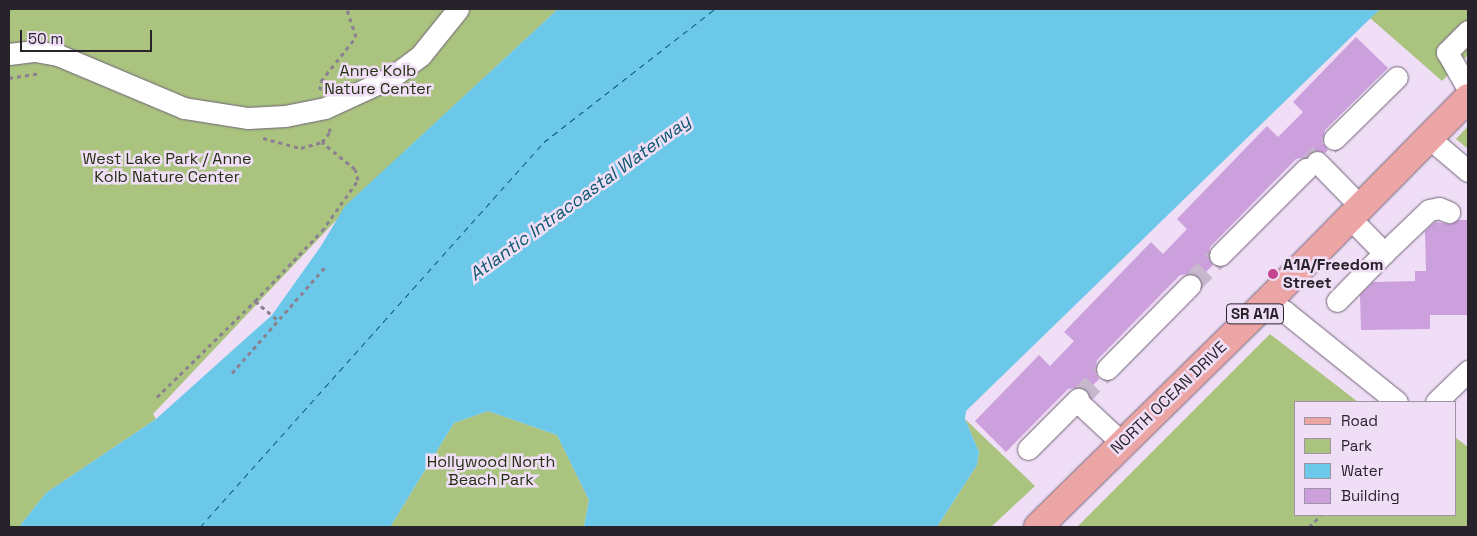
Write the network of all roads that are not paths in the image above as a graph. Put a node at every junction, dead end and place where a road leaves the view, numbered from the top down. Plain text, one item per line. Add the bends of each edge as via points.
1 (458, 9) edge
2 (1468, 31) edge
3 (9, 54) edge
4 (1397, 76) dead end
5 (1468, 89) edge
6 (1468, 98) edge
7 (1429, 138) junction
8 (1334, 139) tunnel mouth
9 (1468, 171) edge
10 (1355, 212) junction
11 (1449, 212) dead end
12 (1384, 253) junction
13 (1220, 255) tunnel mouth
14 (1190, 285) tunnel mouth
15 (1337, 301) dead end
16 (1265, 304) junction
17 (1107, 369) tunnel mouth
18 (1468, 371) edge
19 (1396, 401) edge
20 (1437, 401) edge
21 (1122, 443) junction
22 (1028, 449) dead end
23 (1038, 527) edge

1 - 3 street via 420,55 392,77 325,108 285,116 248,118 184,108 58,55 35,51
2 - 5 street via 1447,52
4 - 8 street
6 - 7 main road, NORTH OCEAN DRIVE / SR A1A
7 - 9 street
7 - 10 main road, NORTH OCEAN DRIVE / SR A1A
10 - 12 street
10 - 13 street via 1311,165
10 - 16 main road, NORTH OCEAN DRIVE / SR A1A
11 - 12 street via 1439,208 1429,210
12 - 15 street
14 - 17 street
16 - 19 street via 1284,311
16 - 21 main road, NORTH OCEAN DRIVE / SR A1A
18 - 20 street
21 - 22 street via 1078,400
21 - 23 main road, NORTH OCEAN DRIVE / SR A1A

